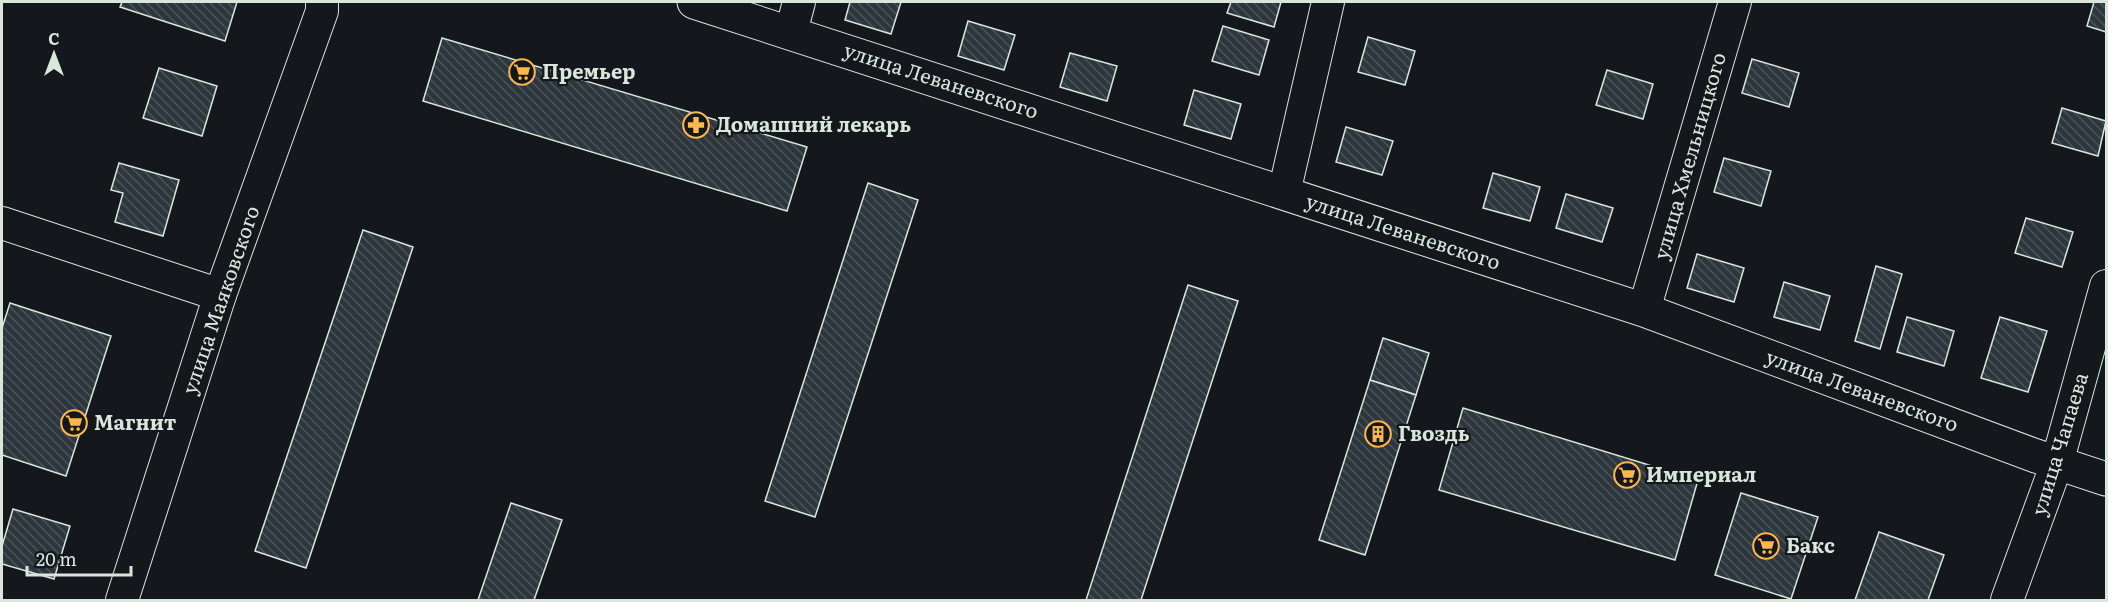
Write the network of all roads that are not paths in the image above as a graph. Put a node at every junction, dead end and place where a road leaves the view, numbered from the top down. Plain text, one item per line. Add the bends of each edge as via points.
1 (322, 2) edge
2 (694, 2) edge
3 (1328, 2) edge
4 (1735, 2) edge
5 (795, 17) edge
6 (1284, 193) junction
7 (2, 223) edge
8 (2106, 286) edge
9 (220, 295) junction
10 (1644, 310) junction
11 (2057, 463) junction
12 (2106, 479) edge
13 (122, 600) edge
14 (2007, 600) edge

1 - 9 street, улица Маяковского
2 - 5 street, улица Леваневского
3 - 6 street
4 - 10 street, улица Хмельницкого
5 - 6 street, улица Леваневского
6 - 10 street, улица Леваневского
7 - 9 street
8 - 11 street, улица Чапаева
9 - 13 street, улица Маяковского
10 - 11 street, улица Леваневского
11 - 12 street, улица Леваневского
11 - 14 street, улица Чапаева

